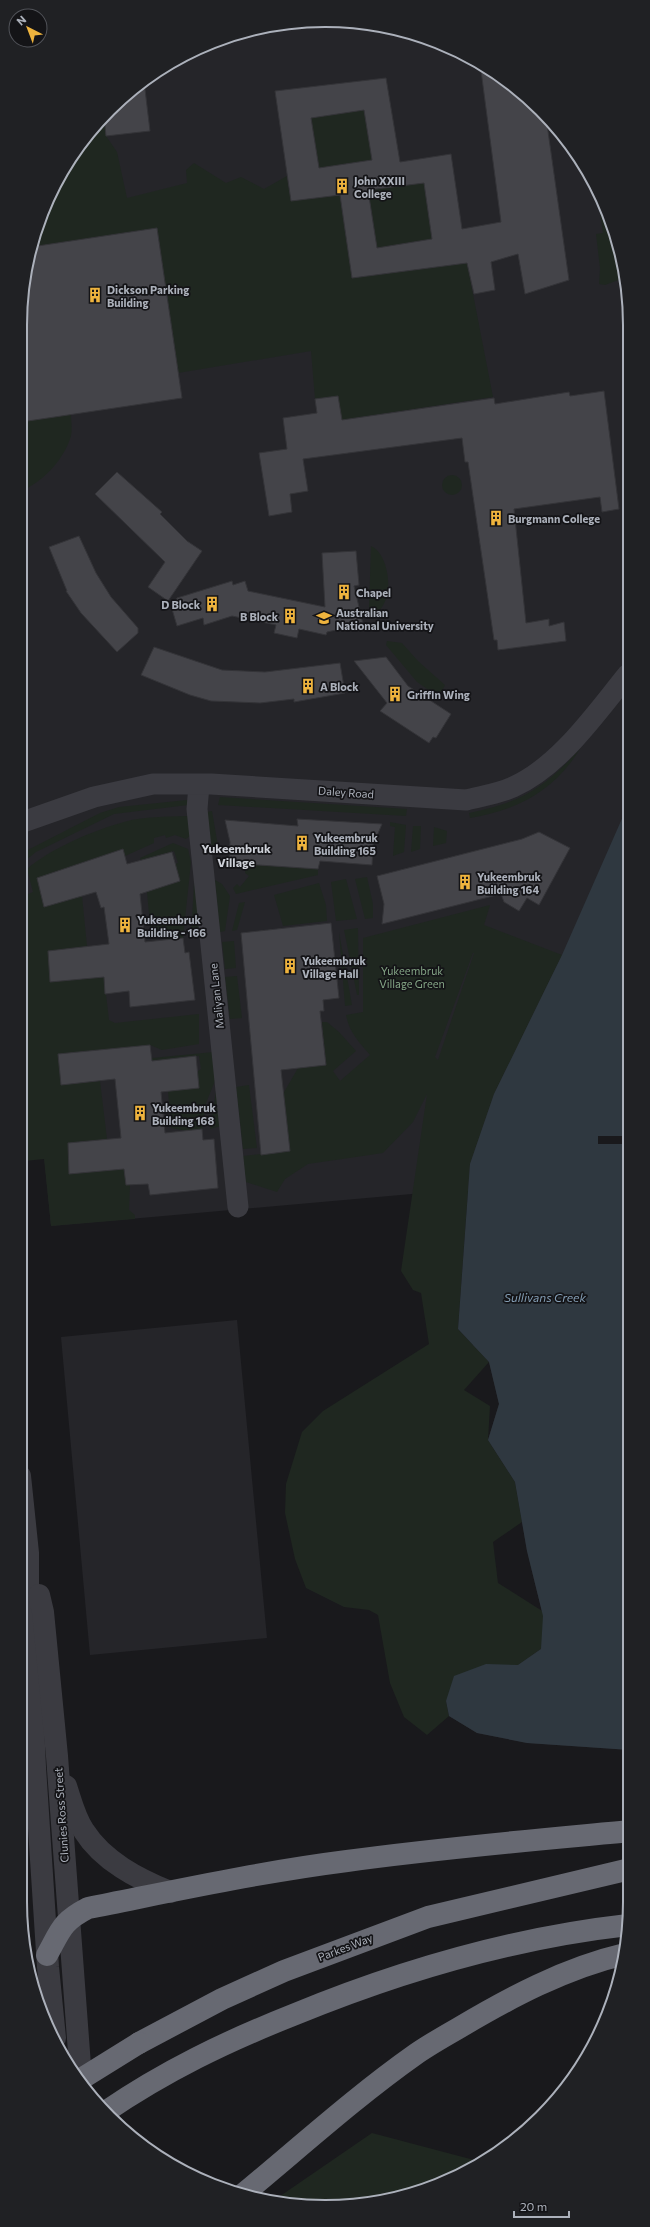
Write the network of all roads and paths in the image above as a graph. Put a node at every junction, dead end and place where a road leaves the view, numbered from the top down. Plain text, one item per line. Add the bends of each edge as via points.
1 (623, 680) edge
2 (199, 784) junction
3 (27, 821) edge
4 (238, 1207) dead end
5 (27, 1543) edge
6 (28, 1553) junction
7 (57, 1756) junction
8 (623, 1832) edge
9 (623, 1871) edge
10 (170, 1892) junction
11 (70, 1917) junction
12 (622, 1926) edge
13 (47, 1955) junction
14 (618, 1957) edge
15 (54, 2024) edge
16 (81, 2072) edge
17 (84, 2077) edge
18 (110, 2108) edge
19 (248, 2190) edge

1 - 2 street, Daley Road via 547,768 514,787 492,794 466,800
2 - 3 street, Daley Road via 153,784 94,797
2 - 4 street, Maliyan Lane via 197,809
5 - 6 street, Clunies Ross Street
6 - 7 street, Clunies Ross Street via 43,1612
6 - 13 street, Clunies Ross Street via 28,1613
7 - 10 street via 83,1831 99,1850 123,1868
7 - 11 street, Clunies Ross Street
8 - 10 highway via 346,1861
9 - 17 highway, Parkes Way, bridge via 428,1917 284,1971 222,1999 139,2043
10 - 11 highway via 88,1908
11 - 13 highway
11 - 16 street, Clunies Ross Street
12 - 18 highway via 529,1941 454,1959 386,1980 242,2036 145,2084
13 - 15 street, Clunies Ross Street
14 - 19 highway via 542,1983 477,2017 416,2054

